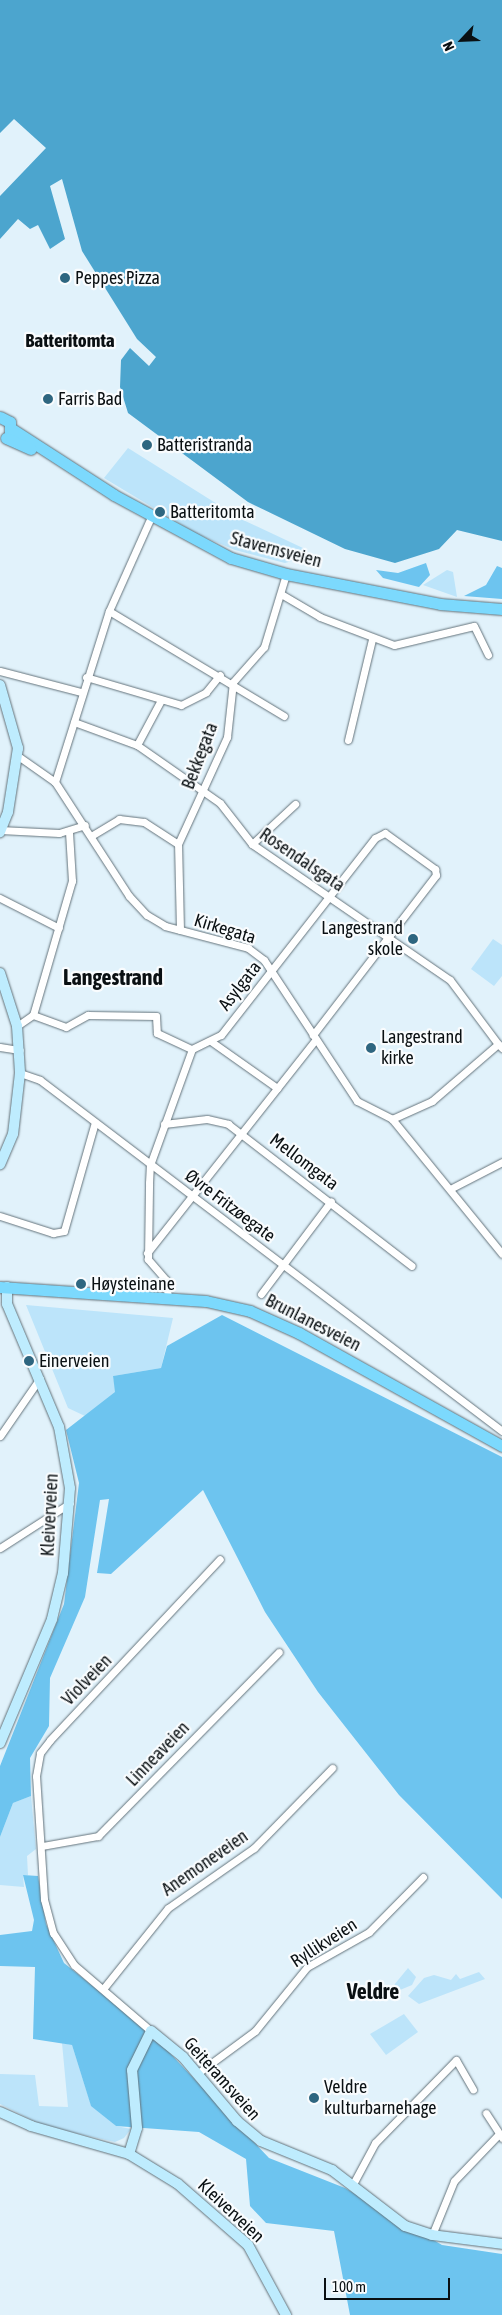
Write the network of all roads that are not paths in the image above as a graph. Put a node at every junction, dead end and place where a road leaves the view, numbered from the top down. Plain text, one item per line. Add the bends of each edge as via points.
1 (0, 417) edge
2 (4, 437) edge
3 (151, 516) junction
4 (286, 574) junction
5 (281, 594) junction
6 (502, 609) edge
7 (109, 610) junction
8 (372, 638) junction
9 (488, 655) dead end
10 (0, 671) edge
11 (220, 675) junction
12 (86, 677) junction
13 (233, 682) junction
14 (0, 685) edge
15 (81, 692) junction
16 (161, 700) junction
17 (284, 716) dead end
18 (74, 722) junction
19 (348, 740) dead end
20 (137, 745) junction
21 (18, 756) junction
22 (55, 782) junction
23 (205, 792) junction
24 (295, 804) dead end
25 (85, 825) junction
26 (0, 830) edge
27 (69, 832) junction
28 (91, 836) junction
29 (178, 844) junction
30 (252, 844) junction
31 (330, 896) junction
32 (0, 898) edge
33 (59, 928) junction
34 (180, 930) junction
35 (388, 937) junction
36 (271, 970) junction
37 (0, 973) edge
38 (33, 1015) junction
39 (17, 1026) junction
40 (314, 1038) junction
41 (212, 1042) junction
42 (500, 1046) edge
43 (0, 1047) edge
44 (192, 1048) junction
45 (20, 1050) junction
46 (20, 1073) junction
47 (277, 1088) junction
48 (392, 1119) junction
49 (95, 1122) junction
50 (164, 1124) junction
51 (242, 1134) junction
52 (502, 1162) edge
53 (0, 1164) edge
54 (150, 1165) junction
55 (450, 1189) junction
56 (192, 1198) junction
57 (331, 1202) junction
58 (0, 1216) edge
59 (147, 1252) junction
60 (502, 1254) edge
61 (284, 1266) junction
62 (412, 1266) dead end
63 (4, 1287) edge
64 (261, 1294) dead end
65 (168, 1298) junction
66 (4, 1305) edge
67 (40, 1377) junction
68 (502, 1431) edge
69 (0, 1436) edge
70 (502, 1446) edge
71 (70, 1503) junction
72 (0, 1548) edge
73 (220, 1559) dead end
74 (280, 1652) dead end
75 (0, 1743) edge
76 (332, 1768) dead end
77 (42, 1846) junction
78 (423, 1877) dead end
79 (103, 1989) junction
80 (151, 2031) junction
81 (198, 2072) junction
82 (473, 2090) dead end
83 (0, 2112) edge
84 (486, 2113) dead end
85 (500, 2137) edge
86 (129, 2154) junction
87 (353, 2184) junction
88 (432, 2236) junction
89 (502, 2244) edge
90 (286, 2315) edge

1 - 2 main road, Stavernsveien via 8,419
2 - 3 main road, Stavernsveien via 62,464
3 - 4 main road, Stavernsveien via 217,552
3 - 7 street
4 - 5 street
4 - 6 main road, Stavernsveien via 440,604
5 - 8 street via 320,617
5 - 13 street via 264,647
7 - 11 street
7 - 12 street
8 - 9 street via 405,644 469,626 476,630
8 - 19 street
10 - 15 street
11 - 13 street
11 - 16 street via 206,692 186,704
12 - 15 street
12 - 16 street
13 - 17 street via 270,711
13 - 23 street, Bekkegata via 228,731
14 - 21 street via 16,728
15 - 18 street
16 - 20 street
18 - 20 street, Rosendalsgata
18 - 22 street
20 - 23 street, Rosendalsgata
21 - 22 street, Kirkegata
21 - 26 street
22 - 25 street, Kirkegata
23 - 29 street, Bekkegata
23 - 30 street, Rosendalsgata via 223,806
24 - 30 street
25 - 27 street
25 - 28 street, Kirkegata
26 - 27 street
27 - 33 street via 73,876
28 - 29 street via 119,819 144,822
28 - 34 street, Kirkegata via 136,906 156,921
29 - 34 street, Bekkegata
30 - 31 street, Rosendalsgata
31 - 35 street, Rosendalsgata
31 - 35 street, Asylgata via 381,834 437,873
31 - 36 street, Asylgata
32 - 33 street
33 - 38 street
34 - 36 street, Kirkegata via 248,948
35 - 40 street
35 - 42 street, Rosendalsgata via 450,980
36 - 40 street, Kirkegata
36 - 41 street, Asylgata
37 - 39 street
38 - 39 street
38 - 44 street via 66,1027 88,1016 156,1016 157,1033
39 - 45 street
40 - 47 street
40 - 48 street, Kirkegata via 357,1100
41 - 44 street
41 - 47 street
42 - 48 street via 432,1101
43 - 45 street
44 - 50 street
45 - 46 street
46 - 49 street, Øvre Fritzøegate via 40,1080
46 - 53 street via 13,1134
47 - 51 street
48 - 55 street, Kirkegata
49 - 54 street, Øvre Fritzøegate
49 - 58 street via 64,1231 53,1233
50 - 51 street, Mellomgata via 214,1119
50 - 54 street
51 - 56 street
51 - 57 street, Mellomgata
52 - 55 street
54 - 56 street, Øvre Fritzøegate
54 - 59 street
55 - 60 street, Kirkegata
56 - 59 street
56 - 61 street, Øvre Fritzøegate
57 - 61 street
57 - 62 street, Mellomgata
59 - 65 street via 166,1280
61 - 64 street
61 - 68 street, Øvre Fritzøegate
63 - 65 main road, Brunlanesveien
63 - 66 street, Kleiverveien
65 - 70 main road, Brunlanesveien via 218,1302 274,1320
66 - 67 street, Kleiverveien
67 - 69 street
67 - 71 street, Kleiverveien via 68,1458
71 - 72 street
71 - 75 street, Kleiverveien via 63,1573 52,1619
73 - 77 street, Violveien via 40,1753 36,1776
74 - 77 street, Linneaveien via 98,1836
76 - 79 street, Anemoneveien via 261,1842 168,1908
77 - 79 street, Geiteramsveien via 44,1899 53,1933 74,1965
78 - 81 street, Ryllikveien via 368,1932 307,1967 255,2031
79 - 80 street, Geiteramsveien
80 - 81 street, Geiteramsveien
80 - 86 street via 132,2070 136,2128
81 - 87 street, Geiteramsveien via 250,2134 332,2170
82 - 87 street via 456,2060 375,2143
83 - 86 street, Kleiverveien via 31,2126
84 - 85 street
85 - 88 street via 454,2181
86 - 90 street, Kleiverveien via 178,2184 248,2245
87 - 88 street, Geiteramsveien via 392,2218
88 - 89 street, Geiteramsveien

